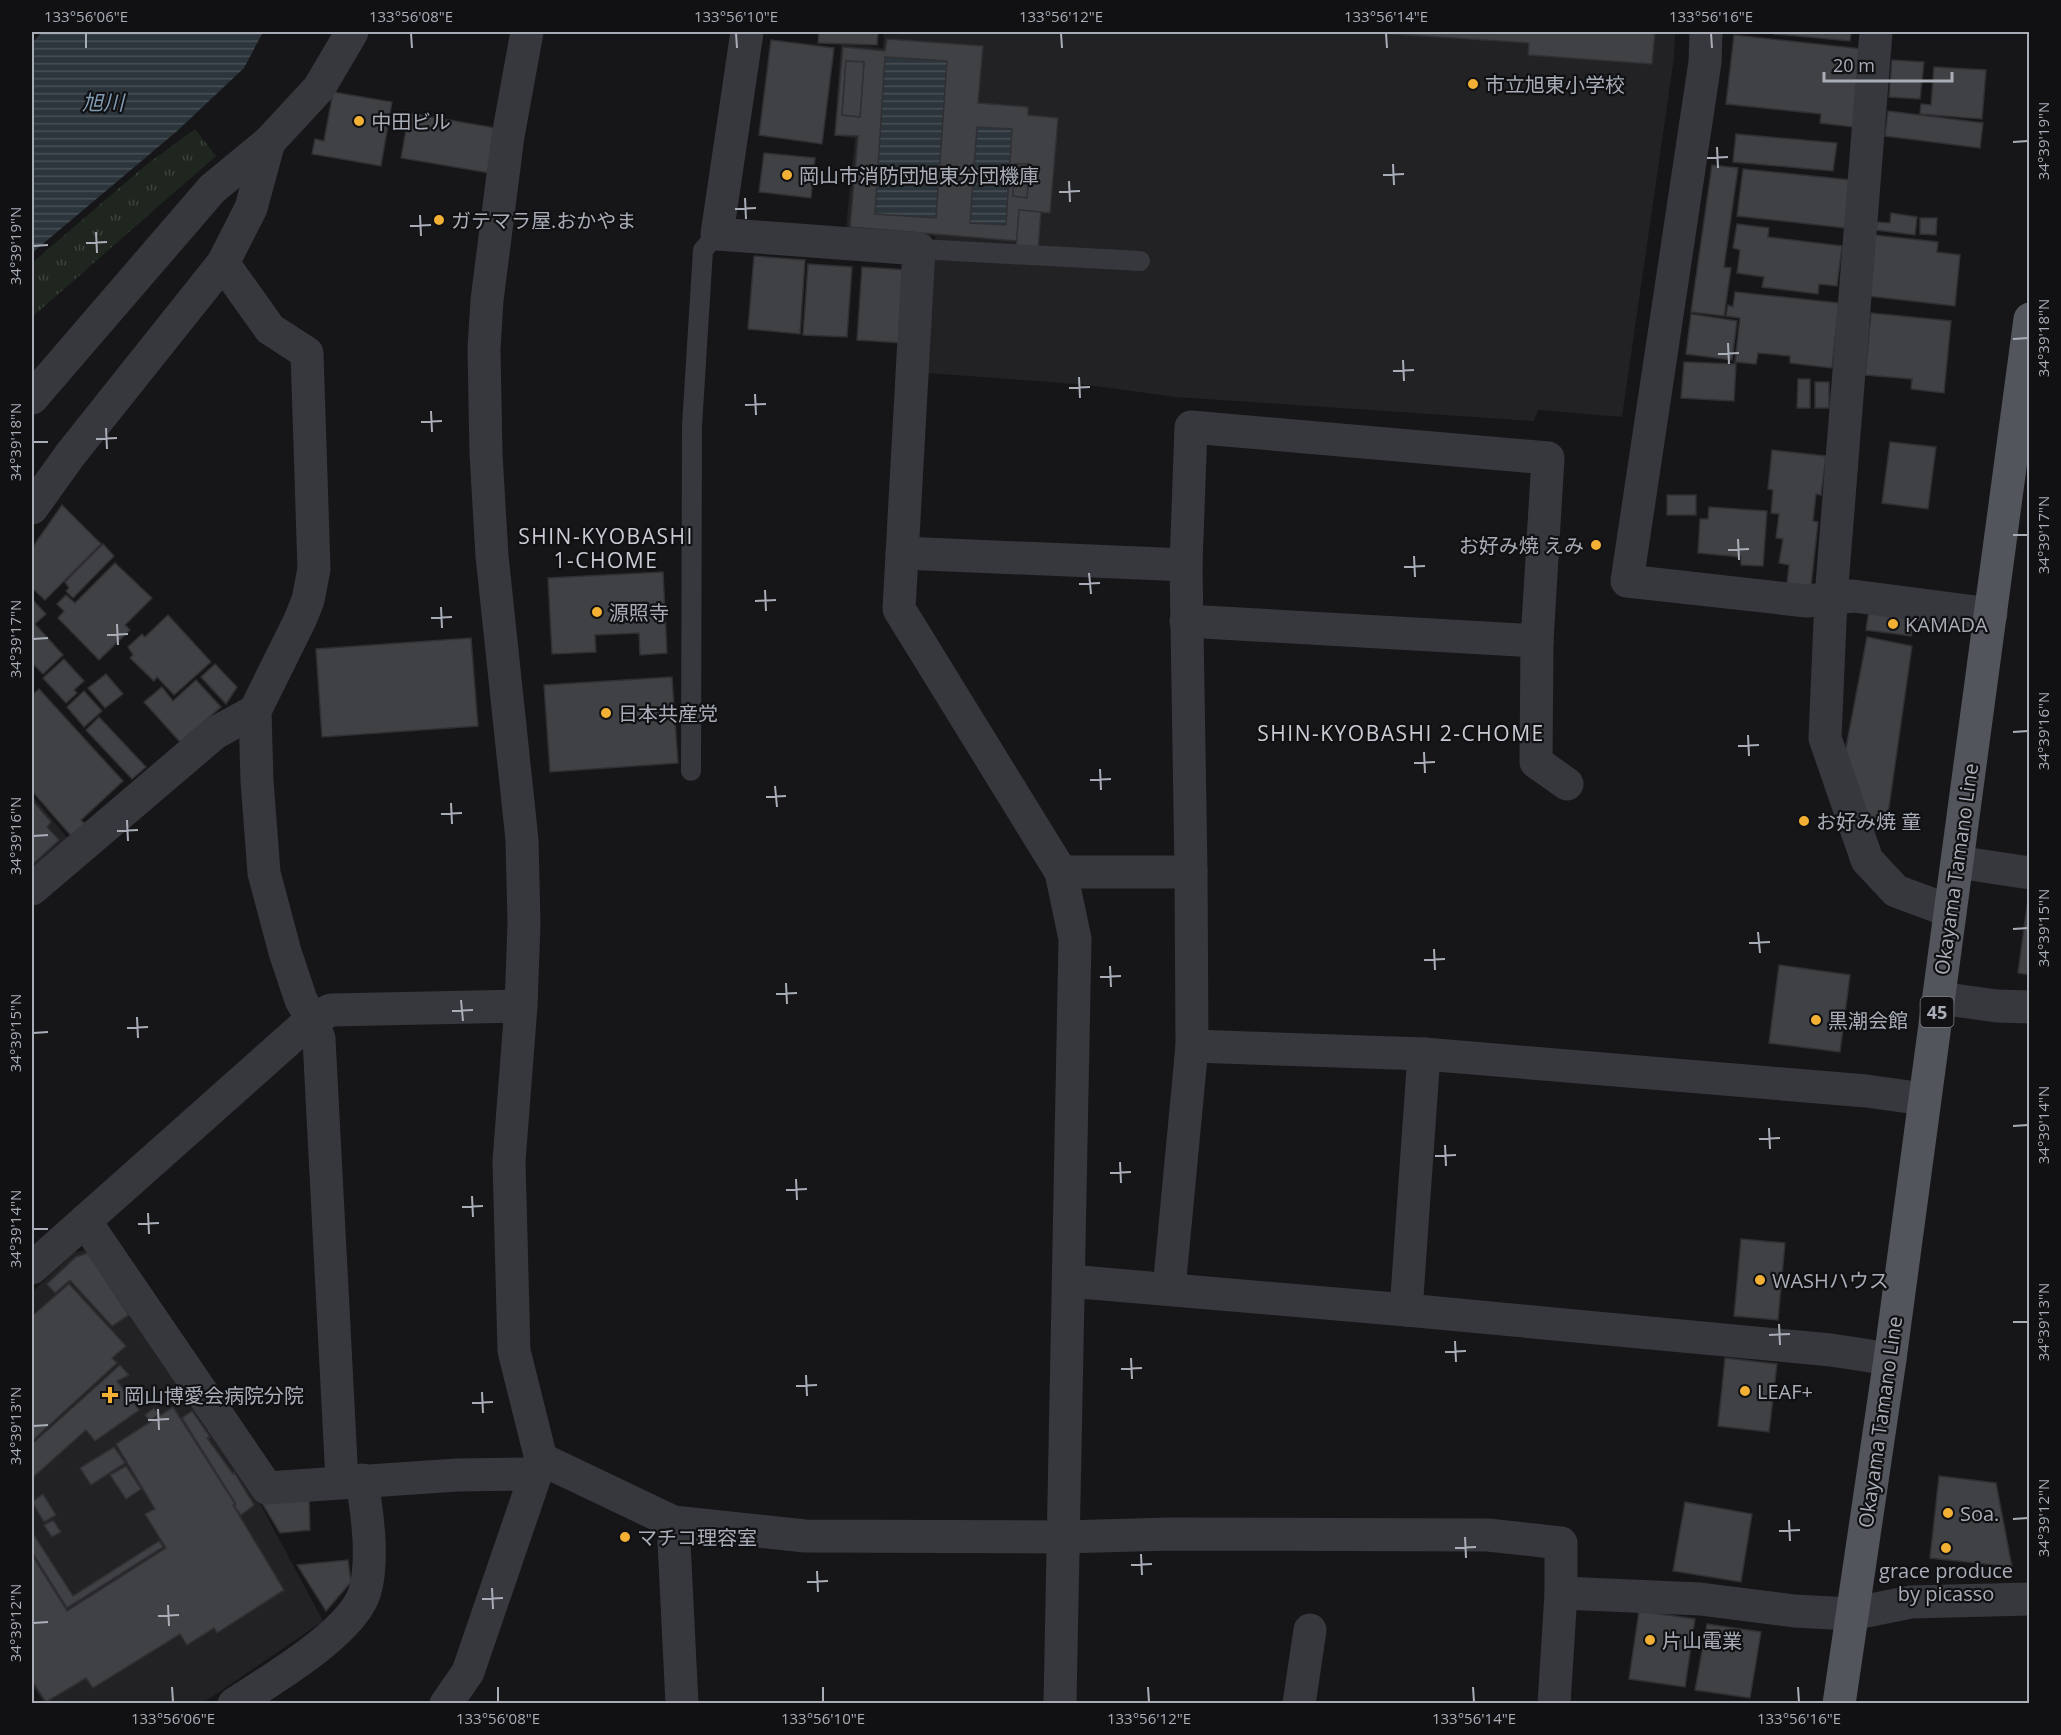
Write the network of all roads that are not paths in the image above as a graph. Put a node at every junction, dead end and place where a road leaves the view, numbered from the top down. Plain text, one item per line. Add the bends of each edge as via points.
1 (352, 32) edge
2 (527, 32) edge
3 (747, 32) edge
4 (1706, 32) edge
5 (1876, 32) edge
6 (269, 142) junction
7 (717, 234) junction
8 (919, 249) junction
9 (1140, 261) dead end
10 (223, 263) junction
11 (2030, 320) edge
12 (32, 398) edge
13 (2020, 459) edge
14 (32, 508) edge
15 (902, 553) junction
16 (1186, 565) junction
17 (1831, 598) junction
18 (1991, 614) junction
19 (1186, 621) junction
20 (1537, 641) junction
21 (255, 711) junction
22 (692, 771) dead end
23 (1567, 784) dead end
24 (1957, 862) junction
25 (1061, 872) junction
26 (1191, 872) junction
27 (2030, 873) edge
28 (32, 889) edge
29 (1950, 911) junction
30 (1939, 998) junction
31 (521, 1006) junction
32 (2030, 1007) edge
33 (312, 1019) junction
34 (1192, 1046) junction
35 (1424, 1054) junction
36 (1924, 1099) junction
37 (85, 1221) junction
38 (32, 1268) edge
39 (1069, 1281) junction
40 (1169, 1289) junction
41 (1406, 1310) junction
42 (1890, 1359) junction
43 (539, 1467) junction
44 (352, 1481) junction
45 (673, 1522) junction
46 (1064, 1537) junction
47 (1561, 1593) junction
48 (2030, 1599) edge
49 (1851, 1614) junction
50 (1310, 1630) dead end
51 (234, 1704) edge
52 (446, 1704) edge
53 (682, 1704) edge
54 (1060, 1704) edge
55 (1299, 1704) edge
56 (1554, 1704) edge
57 (1839, 1704) edge

1 - 6 street via 319,88
2 - 31 street via 508,136 484,349 492,556 522,840
3 - 7 street
4 - 17 street via 1627,581 1807,601
5 - 17 street
6 - 10 street via 250,208
6 - 12 street via 212,189
7 - 8 street
7 - 22 lane via 703,250 692,426
8 - 9 lane
8 - 15 street
10 - 14 street
10 - 21 street via 270,329 307,353 315,569 300,620
11 - 13 main road, Okayama Tamano Line / 45
13 - 18 main road, Okayama Tamano Line / 45
15 - 16 street
15 - 25 street via 899,609
16 - 19 street
16 - 20 street via 1191,427 1548,458
17 - 18 street via 1853,596
17 - 29 street via 1825,738 1867,860 1896,891
18 - 24 main road, Okayama Tamano Line / 45
19 - 20 street
19 - 26 street
20 - 23 street via 1536,762
21 - 28 street via 215,733
21 - 33 street via 264,873 301,1000
24 - 27 street
24 - 29 main road, Okayama Tamano Line / 45
25 - 26 street
25 - 39 street via 1075,939
26 - 34 street
29 - 30 main road, Okayama Tamano Line / 45
30 - 32 street
30 - 36 main road, Okayama Tamano Line / 45
31 - 33 street via 331,1010
31 - 43 street via 509,1161 514,1351
33 - 37 street
33 - 44 street via 319,1039
34 - 35 street
34 - 40 street
35 - 36 street
35 - 41 street
36 - 42 main road, Okayama Tamano Line / 45
37 - 38 street
37 - 44 street via 267,1488
39 - 40 street
39 - 46 street
40 - 41 street
41 - 42 street via 1831,1350
42 - 49 main road, Okayama Tamano Line / 45
43 - 44 street
43 - 45 street
43 - 52 street via 468,1672
44 - 51 street via 367,1512 369,1566 365,1592 333,1634
45 - 46 street via 805,1536
45 - 53 street
46 - 47 street via 1488,1535 1561,1543
46 - 54 street
47 - 49 street via 1700,1599
47 - 56 street
48 - 49 street via 1911,1602
49 - 57 main road, Okayama Tamano Line / 45
50 - 55 street

